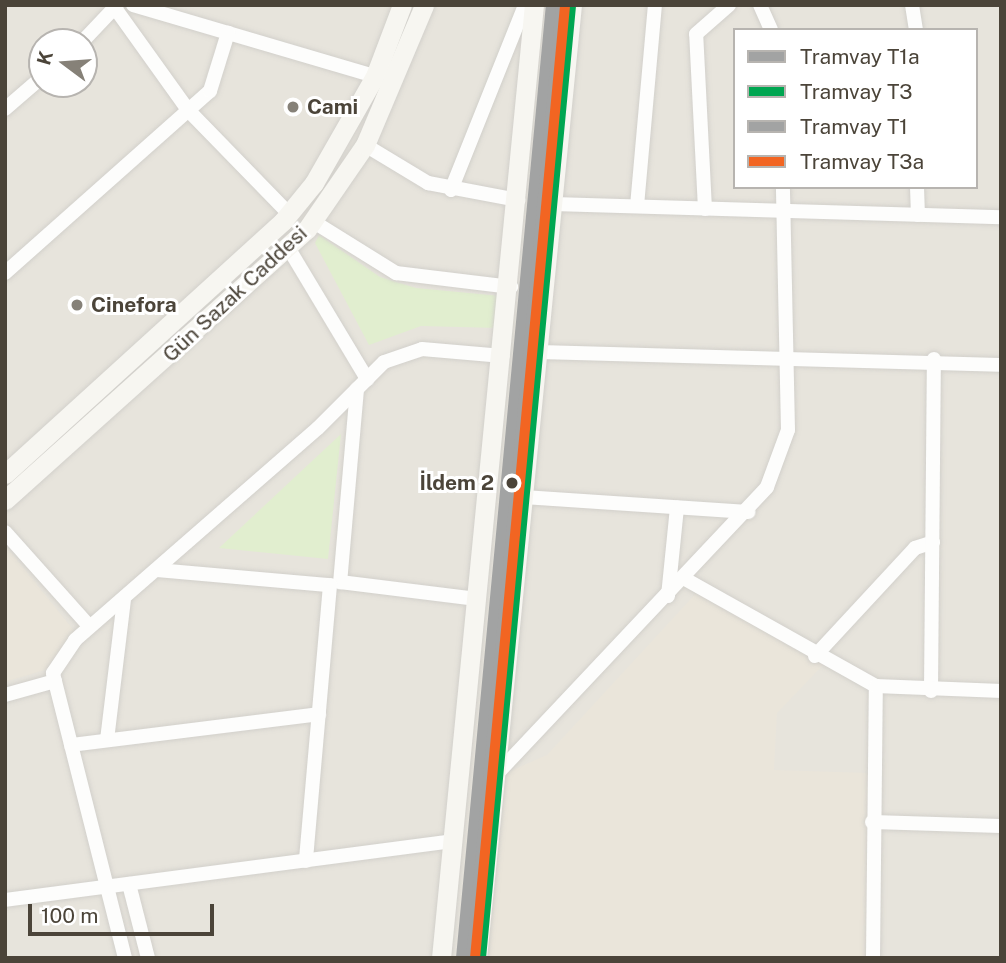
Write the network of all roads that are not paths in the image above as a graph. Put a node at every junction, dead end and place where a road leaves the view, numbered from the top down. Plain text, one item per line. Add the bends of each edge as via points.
1 (133, 5) edge
2 (402, 5) edge
3 (424, 5) edge
4 (525, 5) edge
5 (534, 5) edge
6 (572, 5) edge
7 (655, 5) edge
8 (729, 5) edge
9 (760, 5) edge
10 (912, 5) edge
11 (116, 7) edge
12 (96, 28) edge
13 (770, 28) edge
14 (916, 28) edge
15 (228, 33) junction
16 (375, 76) junction
17 (28, 89) edge
18 (5, 109) edge
19 (188, 110) junction
20 (365, 145) junction
21 (783, 189) edge
22 (918, 189) edge
23 (451, 190) junction
24 (518, 200) junction
25 (553, 204) junction
26 (638, 206) junction
27 (705, 209) junction
28 (783, 211) junction
29 (289, 214) junction
30 (918, 215) junction
31 (1001, 217) edge
32 (314, 222) junction
33 (289, 249) junction
34 (5, 273) edge
35 (510, 286) junction
36 (538, 352) junction
37 (503, 356) junction
38 (934, 359) junction
39 (791, 361) junction
40 (1001, 365) edge
41 (362, 384) junction
42 (5, 474) edge
43 (523, 497) junction
44 (5, 500) edge
45 (677, 507) junction
46 (749, 512) junction
47 (5, 532) edge
48 (933, 542) junction
49 (157, 570) junction
50 (685, 579) junction
51 (335, 584) junction
52 (668, 596) junction
53 (477, 599) junction
54 (124, 600) junction
55 (90, 627) junction
56 (815, 656) junction
57 (55, 681) junction
58 (876, 686) junction
59 (931, 691) junction
60 (1001, 691) edge
61 (5, 695) edge
62 (319, 714) junction
63 (107, 740) junction
64 (71, 745) junction
65 (494, 778) junction
66 (872, 822) junction
67 (1001, 826) edge
68 (452, 841) junction
69 (306, 861) junction
70 (129, 884) junction
71 (107, 887) junction
72 (5, 900) edge
73 (125, 958) edge
74 (148, 958) edge
75 (441, 958) edge
76 (477, 958) edge
77 (873, 958) edge

1 - 15 street
2 - 16 street, Gün Sazak Caddesi
3 - 20 street, Gün Sazak Caddesi
4 - 23 street
5 - 24 street
6 - 25 street
7 - 26 street
8 - 27 street via 696,34
9 - 13 street
10 - 14 street
11 - 12 street
11 - 19 street
15 - 16 street
15 - 19 street via 210,91
16 - 29 street, Gün Sazak Caddesi
17 - 18 street
19 - 29 street
19 - 34 street
20 - 23 street via 428,183
20 - 32 street, Gün Sazak Caddesi
21 - 28 street
22 - 30 street
23 - 24 street
24 - 35 street
25 - 26 street
25 - 36 street
26 - 27 street
27 - 28 street
28 - 30 street
28 - 39 street
29 - 42 street, Gün Sazak Caddesi
30 - 31 street
32 - 33 street, Gün Sazak Caddesi
32 - 35 street via 396,272
33 - 41 street
33 - 44 street, Gün Sazak Caddesi
35 - 37 street
36 - 39 street
36 - 43 street
37 - 41 street via 412,350 384,362
37 - 53 street
38 - 39 street
38 - 40 street
38 - 48 street
39 - 46 street via 784,445
41 - 49 street
41 - 51 street
43 - 45 street
43 - 65 street
45 - 46 street
45 - 52 street
46 - 50 street
47 - 55 street
48 - 56 street via 915,548
48 - 59 street
49 - 51 street
49 - 54 street
50 - 52 street
50 - 56 street
51 - 53 street
51 - 62 street
52 - 65 street
53 - 68 street
54 - 55 street
54 - 63 street
55 - 57 street via 75,640
56 - 58 street
57 - 61 street
57 - 64 street
58 - 59 street
58 - 66 street
59 - 60 street
62 - 63 street
62 - 69 street
63 - 64 street
64 - 71 street
65 - 76 street
66 - 67 street
66 - 77 street
68 - 69 street
68 - 75 street
69 - 70 street
70 - 71 street
70 - 74 street
71 - 72 street
71 - 73 street

